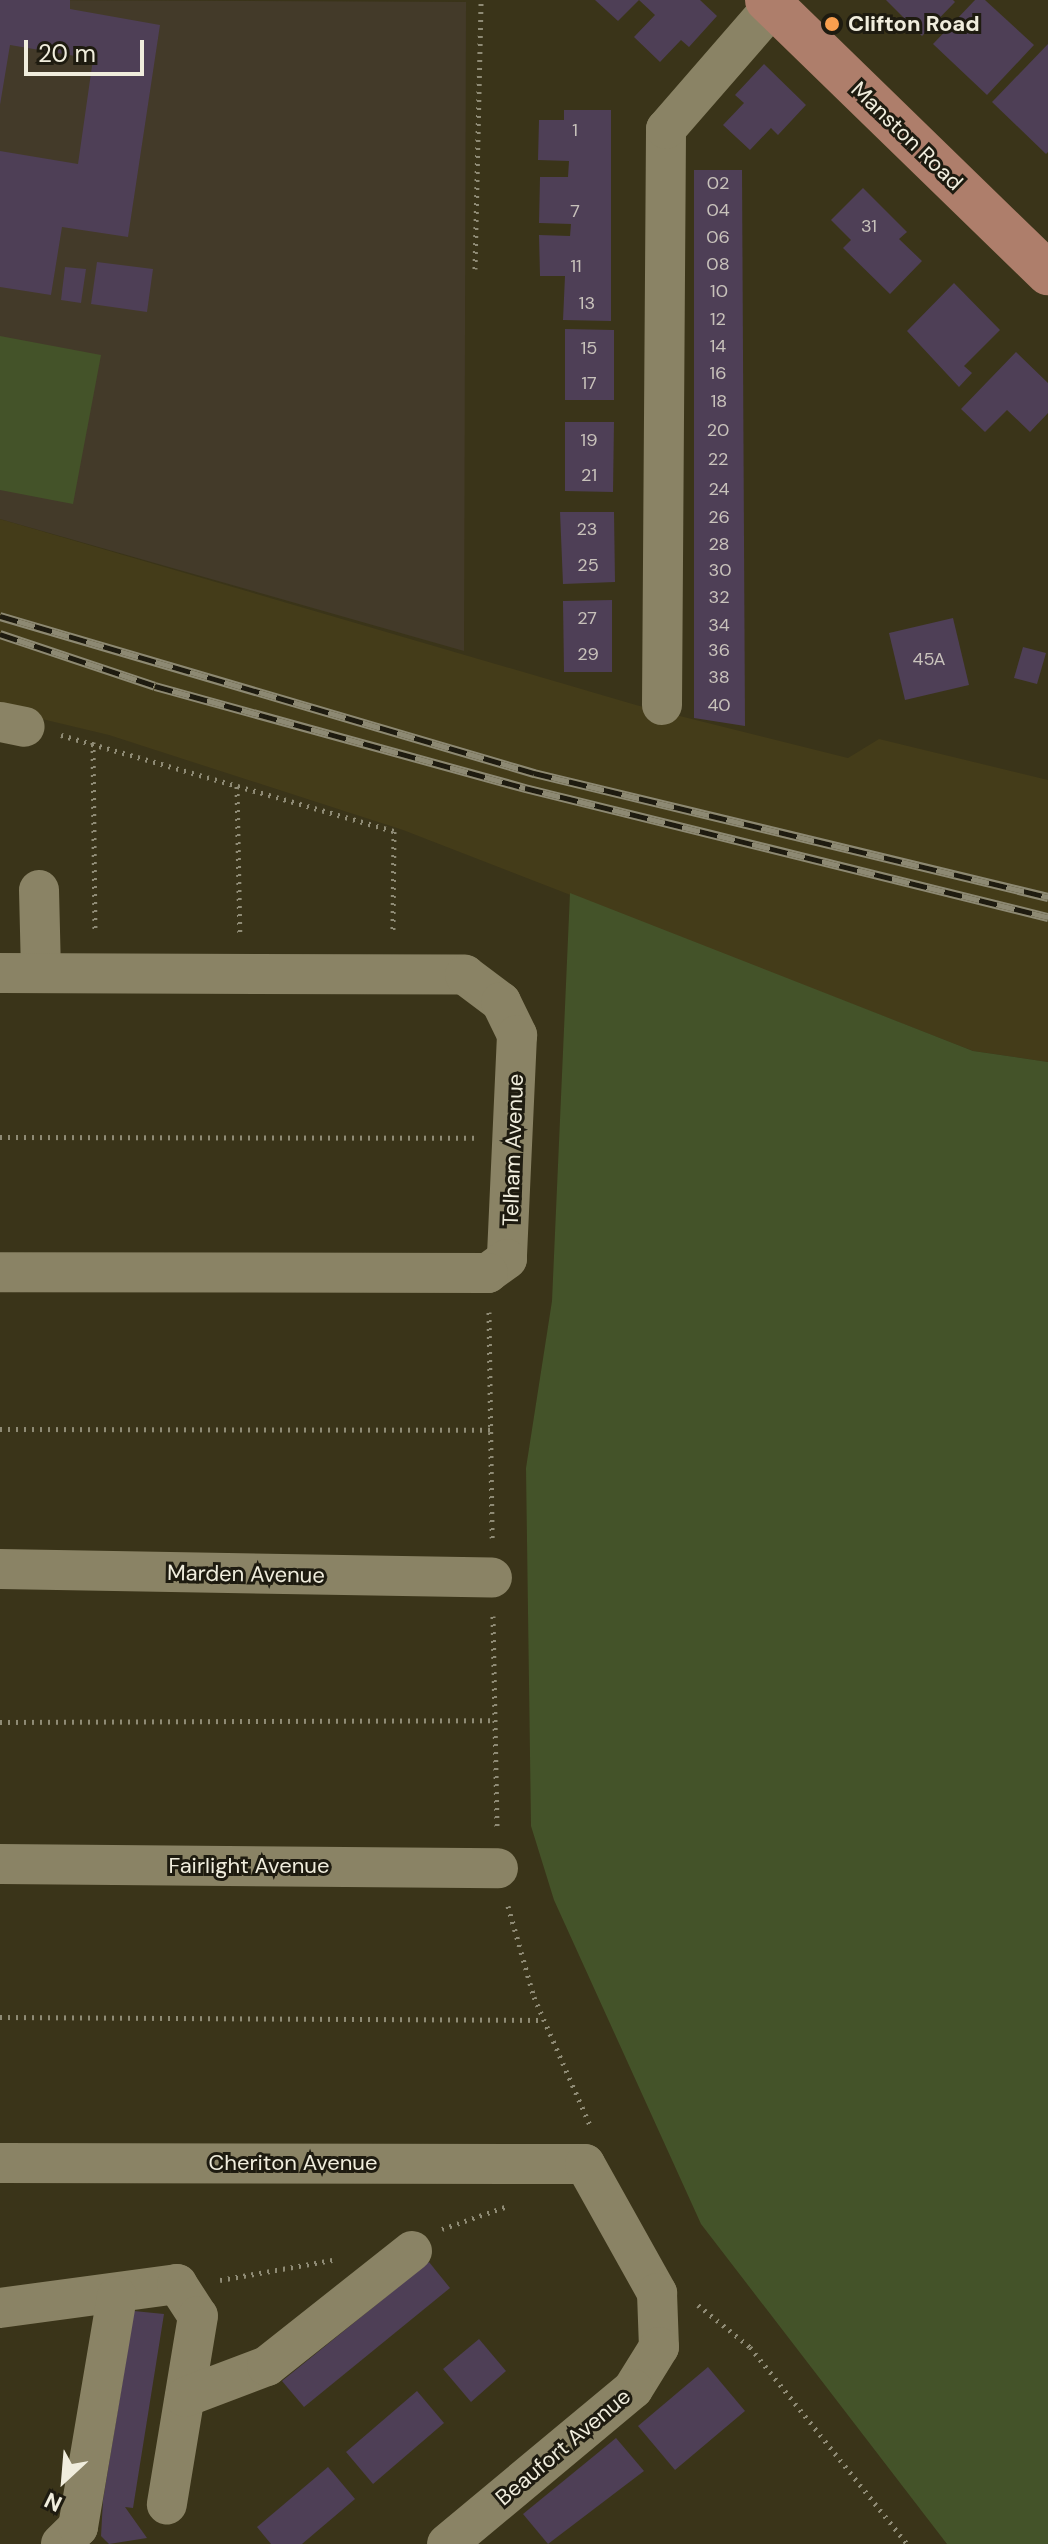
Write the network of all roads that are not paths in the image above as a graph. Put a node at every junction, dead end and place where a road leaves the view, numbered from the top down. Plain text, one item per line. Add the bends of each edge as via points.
1 (770, 3) edge
2 (1048, 273) edge
3 (662, 705) dead end
4 (39, 890) dead end
5 (41, 972) junction
6 (0, 973) edge
7 (0, 1272) edge
8 (0, 1569) edge
9 (492, 1578) road end
10 (0, 1864) edge
11 (498, 1868) road end
12 (590, 2150) joint
13 (0, 2163) edge
14 (412, 2251) dead end
15 (117, 2296) junction
16 (0, 2308) edge
17 (185, 2397) junction
18 (167, 2504) dead end
19 (472, 2537) edge
20 (61, 2544) edge

1 - 2 main road, Manston Road
1 - 3 street via 666,129
4 - 5 street
5 - 6 street, Telham Avenue
5 - 7 street, Telham Avenue via 465,975 501,1002 517,1035 507,1259 488,1273
8 - 9 street, Marden Avenue
10 - 11 street, Fairlight Avenue
12 - 13 street, Cheriton Avenue
12 - 19 street, Beaufort Avenue via 657,2293 659,2347 633,2389
14 - 17 street via 267,2366
15 - 16 street
15 - 17 street via 177,2284 198,2316
15 - 20 street via 78,2527
17 - 18 street

